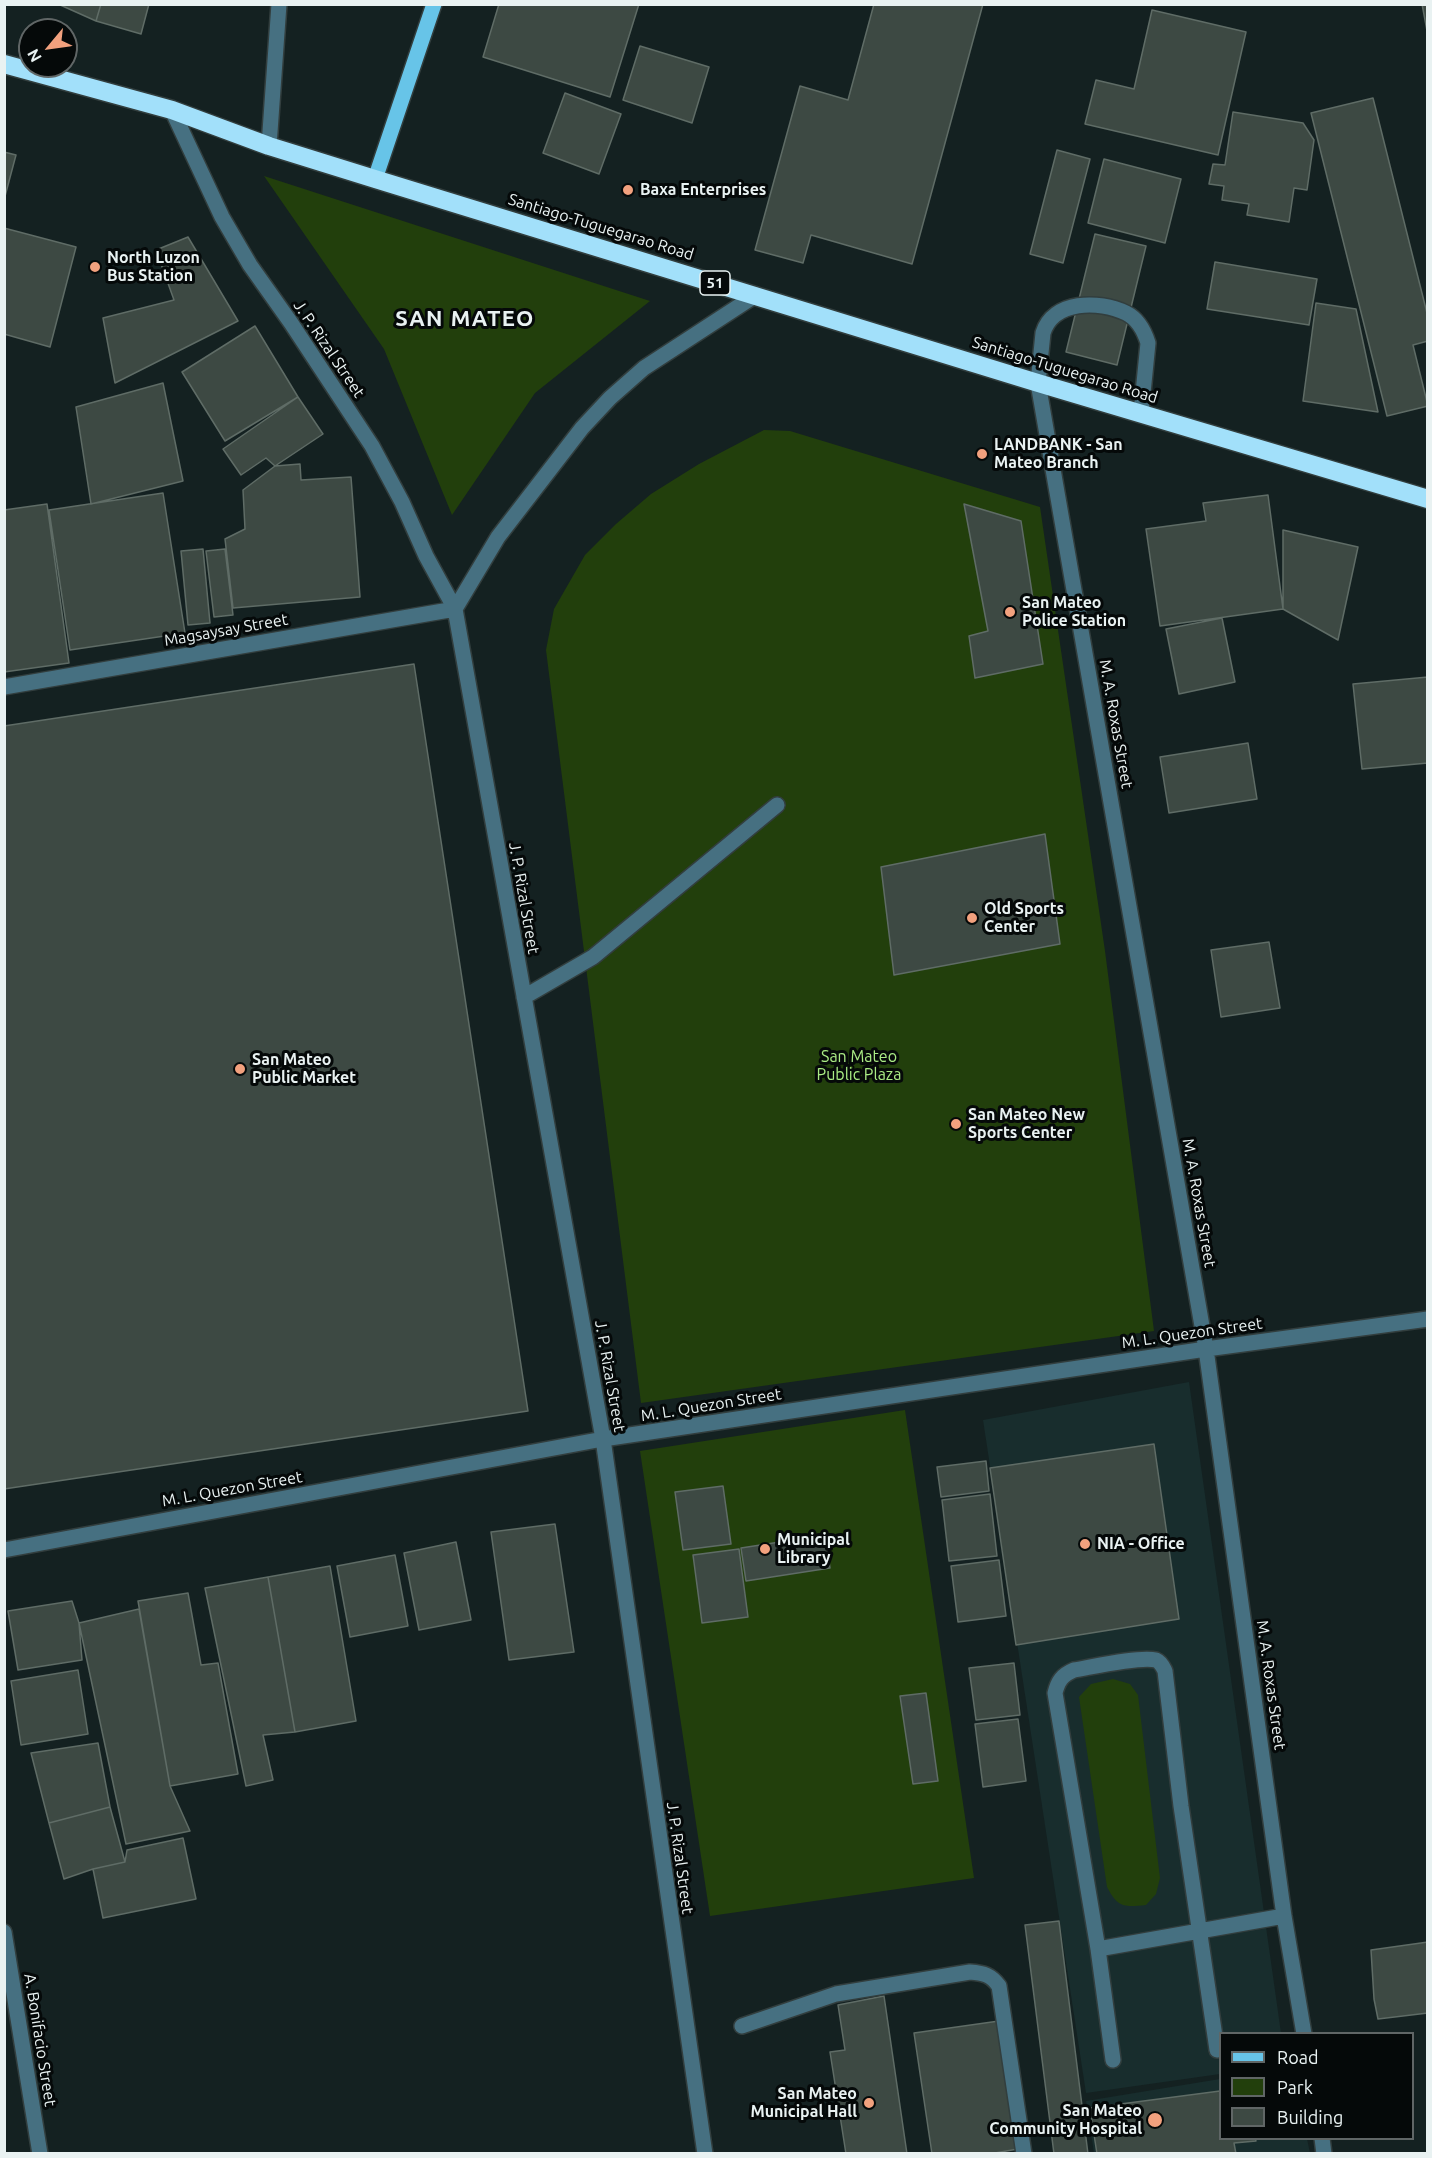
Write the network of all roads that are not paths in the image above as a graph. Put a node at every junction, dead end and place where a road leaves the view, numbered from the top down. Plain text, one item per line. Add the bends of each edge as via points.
1 (279, 4) edge
2 (434, 4) edge
3 (4, 64) edge
4 (172, 110) junction
5 (269, 146) junction
6 (375, 179) junction
7 (756, 295) junction
8 (1038, 382) junction
9 (1141, 413) junction
10 (1428, 499) edge
11 (455, 609) junction
12 (4, 687) edge
13 (777, 805) dead end
14 (524, 997) junction
15 (1428, 1319) edge
16 (1206, 1348) junction
17 (603, 1439) junction
18 (4, 1550) edge
19 (1284, 1916) junction
20 (1200, 1930) junction
21 (4, 1932) edge
22 (1098, 1949) junction
23 (742, 2026) dead end
24 (1304, 2032) edge
25 (1217, 2050) dead end
26 (1113, 2060) dead end
27 (40, 2154) edge
28 (705, 2154) edge
29 (1024, 2154) edge

1 - 5 street
2 - 6 main road
3 - 4 highway, Santiago-Tuguegarao Road / 51
4 - 5 highway, Santiago-Tuguegarao Road / 51
4 - 11 street, J. P. Rizal Street via 222,217 372,446
5 - 6 highway, Santiago-Tuguegarao Road / 51
6 - 7 highway, Santiago-Tuguegarao Road / 51
7 - 8 highway, Santiago-Tuguegarao Road / 51
7 - 11 street via 644,368 610,398 498,537
8 - 9 highway, Santiago-Tuguegarao Road / 51
8 - 9 street, M. A. Roxas Street via 1043,333 1054,314 1073,306 1125,313 1145,332 1148,343
8 - 16 street, M. A. Roxas Street
9 - 10 highway, Santiago-Tuguegarao Road / 51
11 - 12 street, Magsaysay Street
11 - 14 street, J. P. Rizal Street
13 - 14 street via 593,957
14 - 17 street, J. P. Rizal Street
15 - 16 street, M. L. Quezon Street
16 - 17 street, M. L. Quezon Street
16 - 19 street, M. A. Roxas Street
17 - 18 street, M. L. Quezon Street
17 - 28 street, J. P. Rizal Street
19 - 20 street
19 - 24 street, M. A. Roxas Street
20 - 22 street
20 - 22 street via 1180,1806 1165,1671 1155,1660 1074,1670 1058,1682 1055,1693
20 - 25 street
21 - 27 street, A. Bonifacio Street
22 - 26 street
23 - 29 street via 836,1994 983,1973 999,1986

